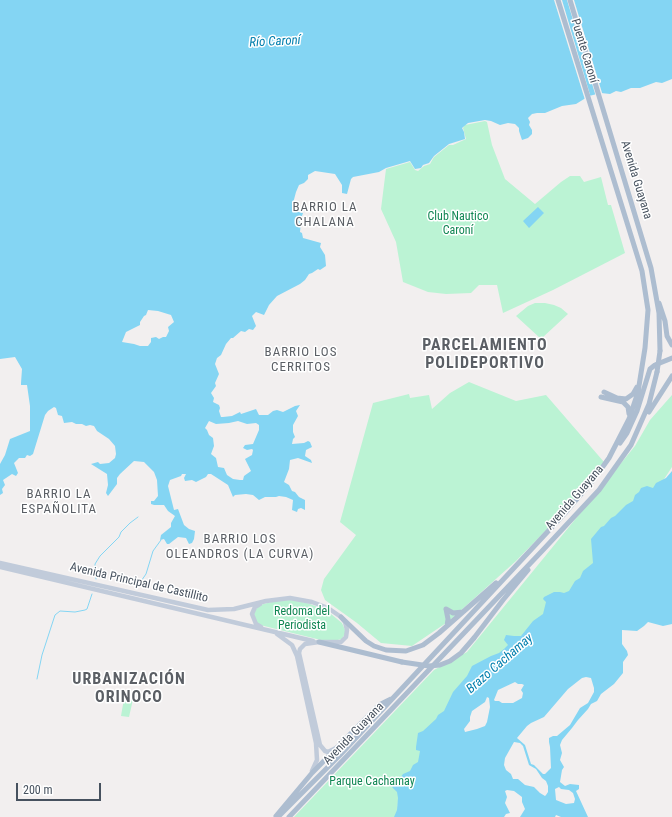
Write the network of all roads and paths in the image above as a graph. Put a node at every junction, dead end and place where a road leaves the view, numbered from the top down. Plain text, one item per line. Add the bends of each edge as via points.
1 (558, 0) edge
2 (570, 0) edge
3 (603, 105) joint
4 (591, 109) joint
5 (656, 293) junction
6 (672, 345) edge
7 (672, 358) edge
8 (672, 376) edge
9 (641, 378) junction
10 (624, 428) junction
11 (631, 445) junction
12 (610, 458) junction
13 (542, 551) junction
14 (0, 562) edge
15 (0, 567) edge
16 (515, 567) junction
17 (266, 601) junction
18 (464, 612) junction
19 (341, 617) junction
20 (446, 626) junction
21 (274, 632) junction
22 (319, 642) junction
23 (394, 698) junction
24 (338, 746) junction
25 (312, 773) junction
26 (276, 817) edge
27 (289, 817) edge

1 - 4 main road, Puente Caroní
2 - 3 main road, Puente Caroní
3 - 5 main road, Avenida Guayana via 641,232
4 - 9 main road, Avenida Guayana via 646,290 648,310
5 - 6 main road via 667,336
5 - 11 main road, Avenida Guayana, bridge via 660,351 657,372 649,404
7 - 12 main road via 650,369 637,412 627,433
8 - 11 main road
9 - 10 main road, Avenida Guayana
9 - 10 main road via 636,391 626,399 602,395 623,402 628,407
10 - 12 main road, Avenida Guayana
11 - 13 main road, Avenida Guayana via 599,490
12 - 16 main road, Avenida Guayana via 566,512
13 - 22 main road, bridge via 461,654 450,661 429,666
13 - 27 main road, Avenida Guayana
14 - 17 main road, Avenida Principal de Castillito via 208,610 234,609
15 - 21 main road, Avenida Principal de Castillito
16 - 18 main road
16 - 23 main road, Avenida Guayana
17 - 19 main road, Avenida Principal de Castillito via 290,598 304,600 320,604
17 - 21 main road via 255,607 252,617 260,627
18 - 20 main road
18 - 20 main road via 453,613 446,610
19 - 20 main road via 366,641 393,652 416,648
19 - 22 main road via 347,626 346,637 341,642
21 - 22 main road, Avenida Principal de Castillito
21 - 25 main road via 292,645 297,656 316,743 317,760
22 - 24 main road via 303,645 300,649 300,658 321,748 328,752
23 - 24 main road via 379,705
23 - 26 main road, Avenida Guayana
24 - 25 main road
25 - 26 main road

